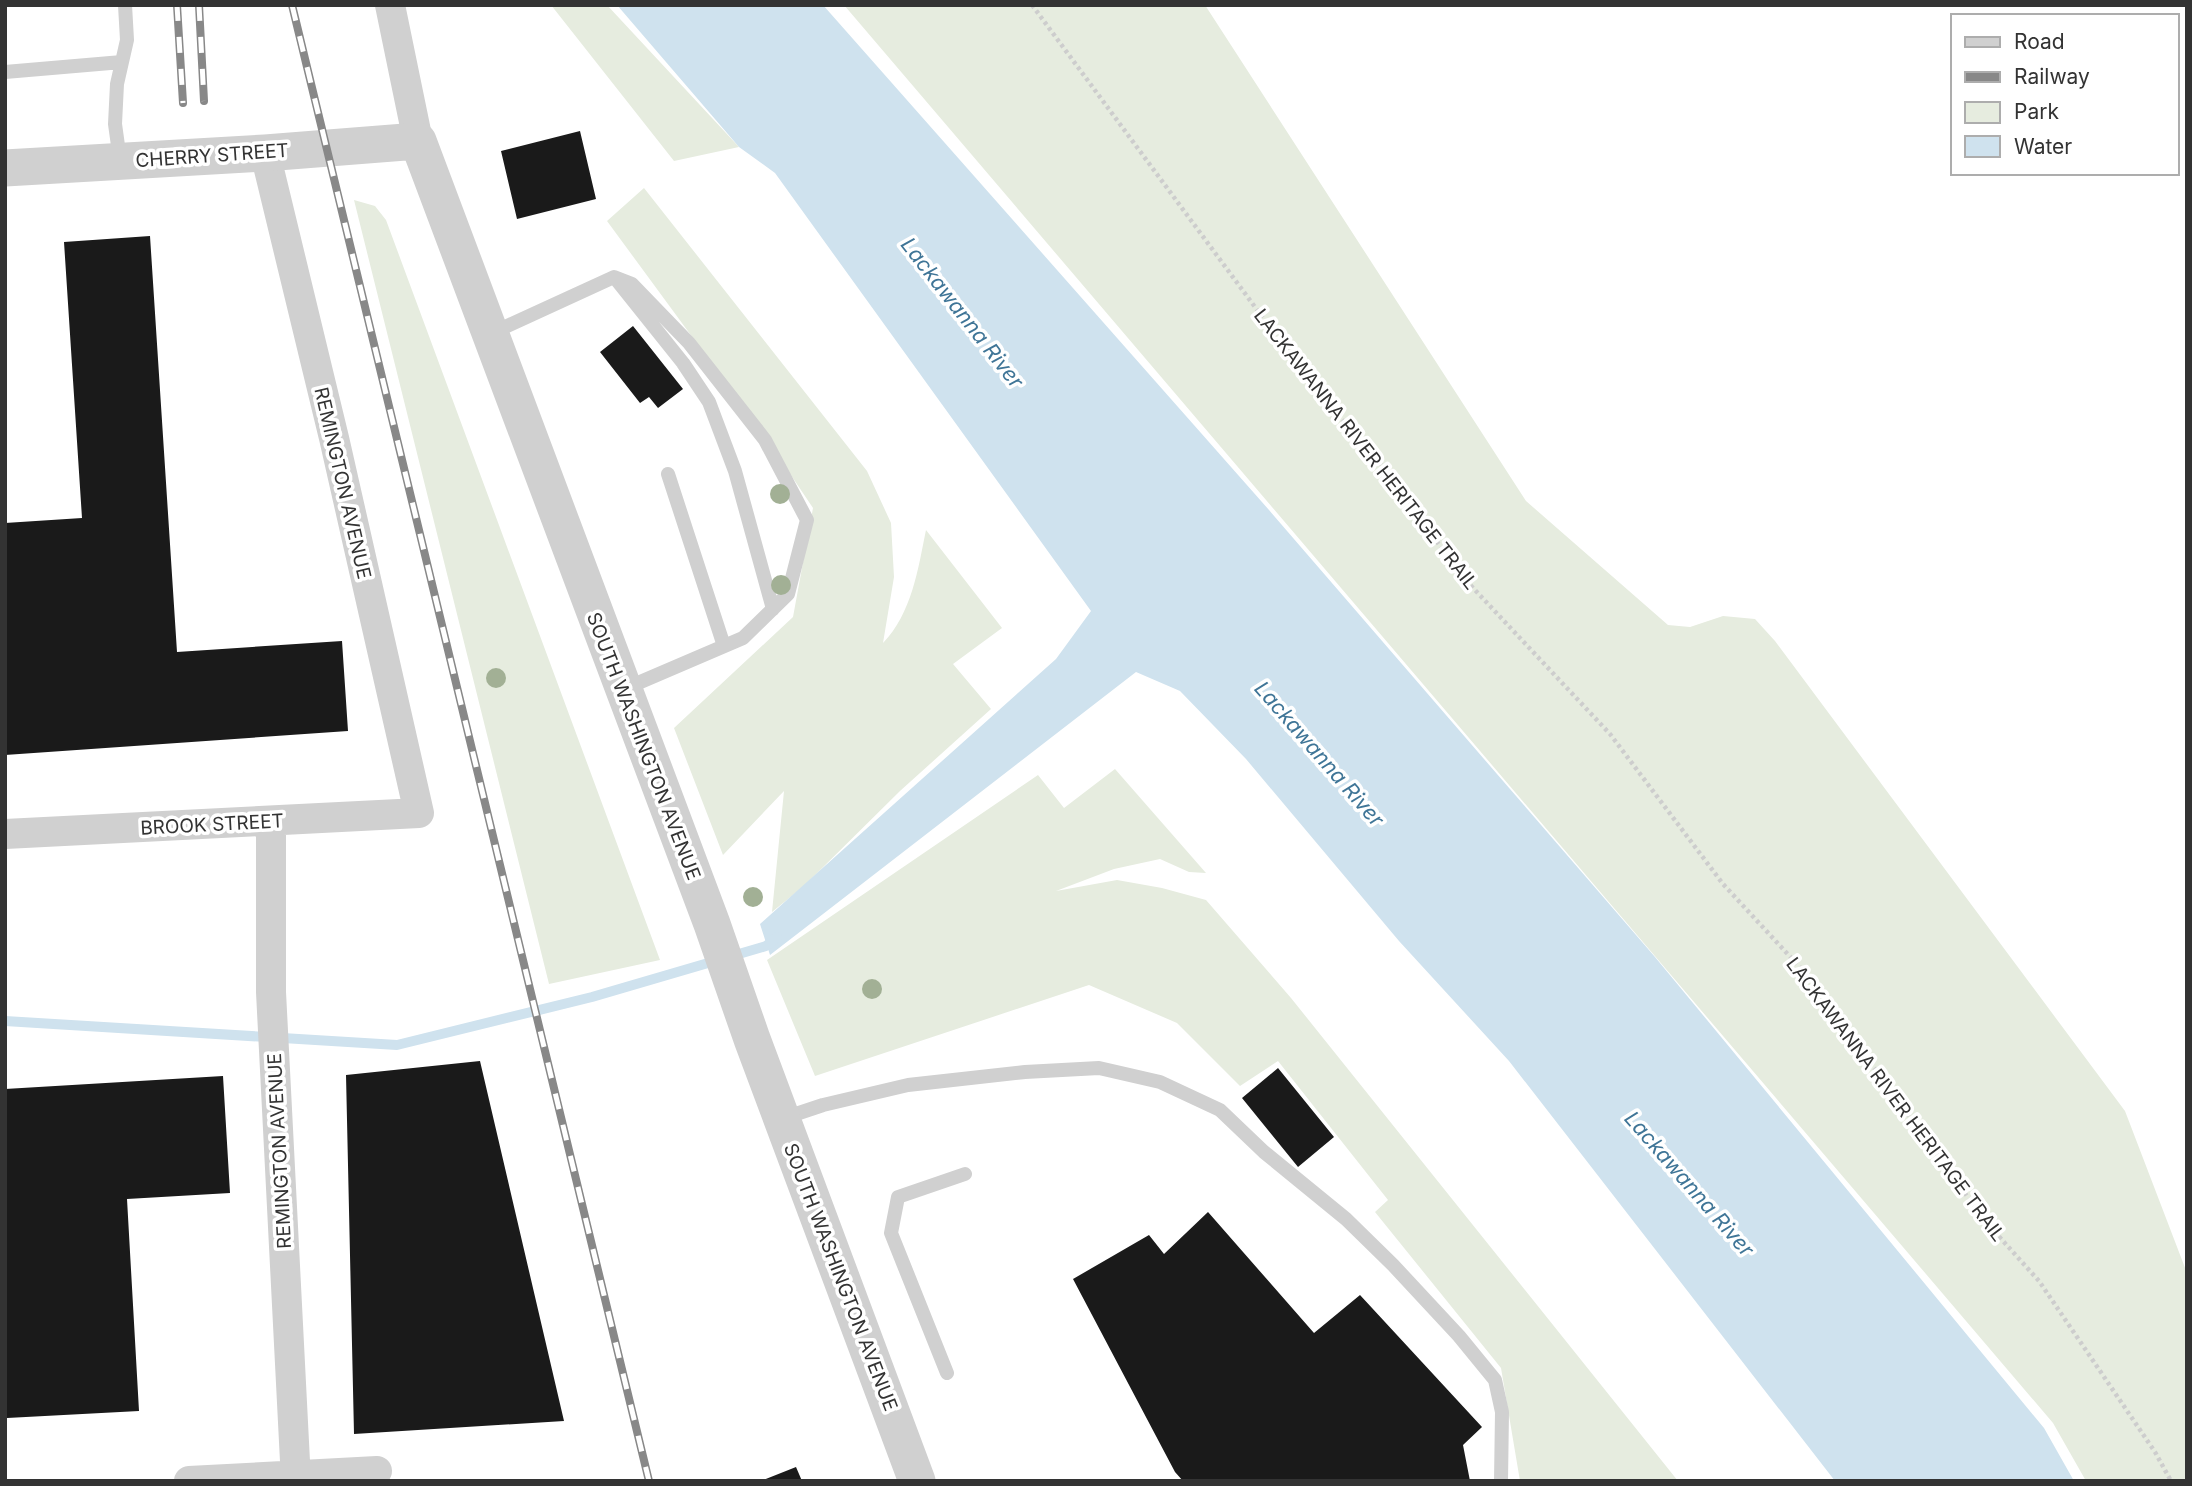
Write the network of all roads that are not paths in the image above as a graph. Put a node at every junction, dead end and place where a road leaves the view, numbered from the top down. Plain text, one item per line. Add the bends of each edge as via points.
1 (125, 5) edge
2 (390, 5) edge
3 (122, 62) junction
4 (5, 72) edge
5 (418, 141) junction
6 (265, 153) junction
7 (120, 161) junction
8 (5, 168) edge
9 (614, 277) junction
10 (490, 334) junction
11 (668, 474) dead end
12 (772, 609) junction
13 (724, 646) junction
14 (623, 690) junction
15 (419, 814) joint
16 (271, 821) junction
17 (5, 834) edge
18 (782, 1119) junction
19 (965, 1174) dead end
20 (947, 1373) dead end
21 (377, 1471) dead end
22 (296, 1477) edge
23 (189, 1481) edge
24 (917, 1481) edge
25 (1501, 1481) edge

1 - 3 lane via 127,40
2 - 5 street, SOUTH WASHINGTON AVENUE
3 - 4 lane
3 - 7 lane via 115,124
5 - 6 street, CHERRY STREET
5 - 10 street, SOUTH WASHINGTON AVENUE
6 - 7 street, CHERRY STREET
6 - 15 street, REMINGTON AVENUE
7 - 8 street, CHERRY STREET
9 - 10 lane
9 - 12 lane via 709,402 735,471
9 - 12 lane via 632,284 688,343 765,440 807,520 788,594
10 - 14 street, SOUTH WASHINGTON AVENUE
11 - 13 lane
12 - 13 lane via 743,638
13 - 14 lane
14 - 18 street, SOUTH WASHINGTON AVENUE
15 - 16 street, BROOK STREET
16 - 17 street, BROOK STREET
16 - 22 street, REMINGTON AVENUE via 271,992
18 - 24 street, SOUTH WASHINGTON AVENUE
18 - 25 lane via 908,1085 1099,1068 1160,1082 1220,1111 1346,1219 1460,1336 1495,1380 1502,1412
19 - 20 lane via 898,1198 891,1233
21 - 22 street
22 - 23 street

